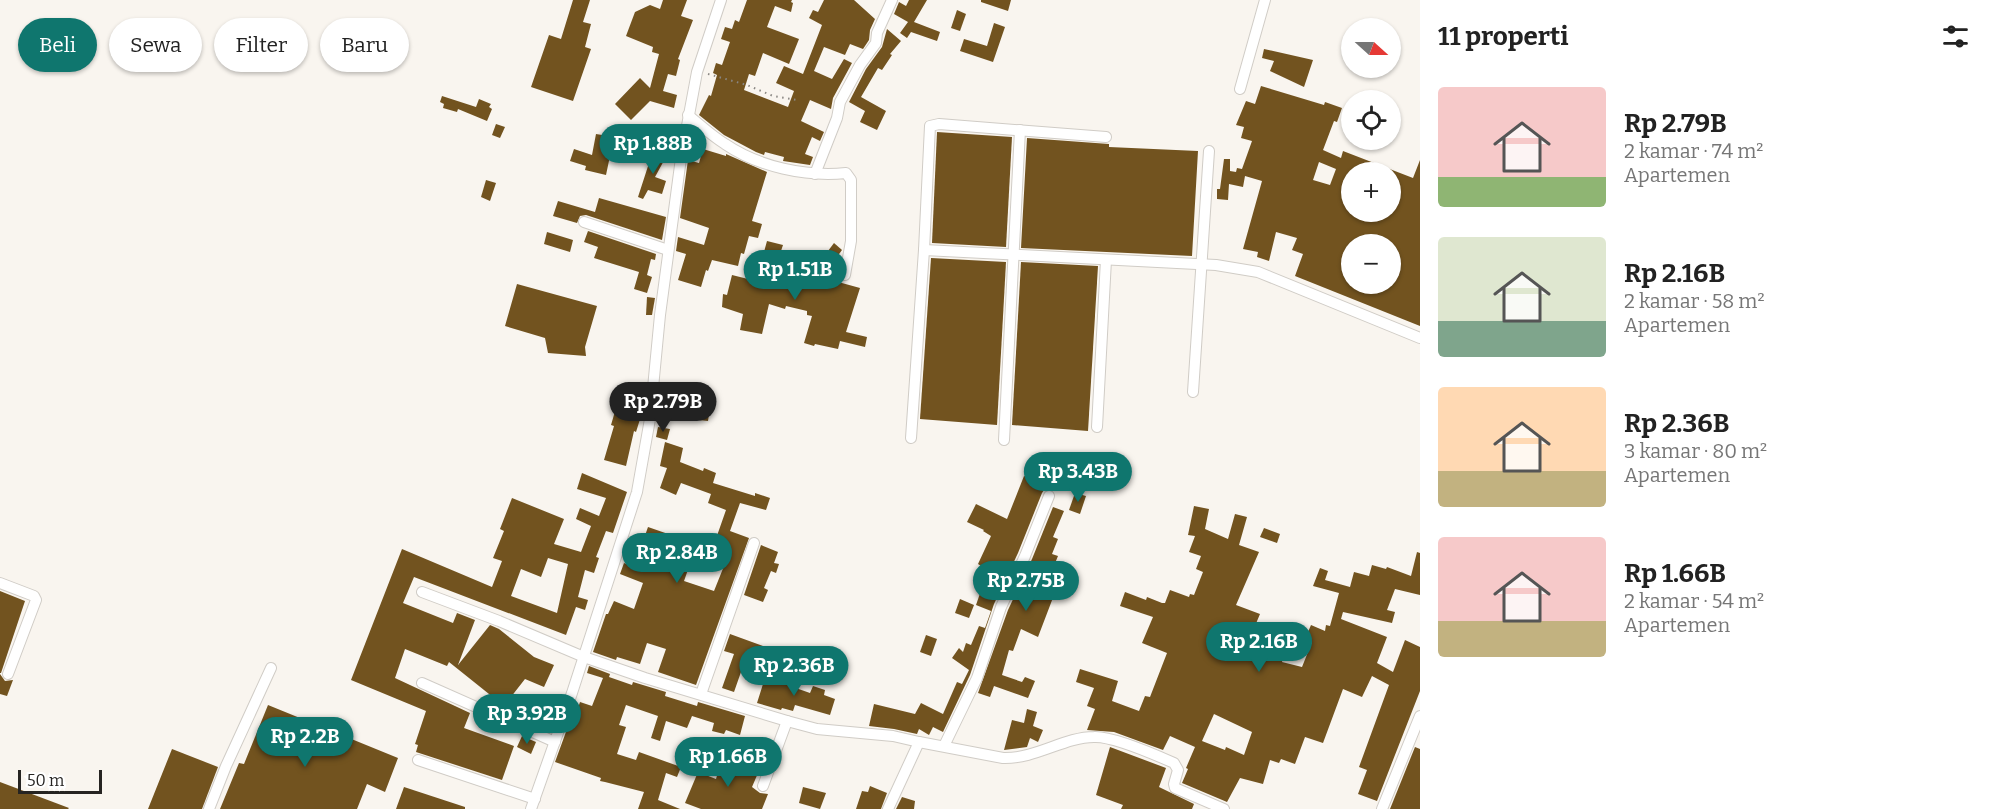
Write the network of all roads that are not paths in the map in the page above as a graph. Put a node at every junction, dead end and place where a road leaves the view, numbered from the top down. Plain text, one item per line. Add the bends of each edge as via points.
1 (721, 0) edge
2 (892, 0) edge
3 (1264, 0) edge
4 (1240, 88) dead end
5 (688, 115) junction
6 (1020, 130) junction
7 (1106, 137) dead end
8 (1209, 151) dead end
9 (814, 174) junction
10 (584, 222) dead end
11 (668, 250) junction
12 (924, 250) junction
13 (1014, 254) junction
14 (1106, 260) junction
15 (1201, 265) junction
16 (845, 274) dead end
17 (1420, 338) edge
18 (1193, 392) dead end
19 (1097, 427) dead end
20 (911, 438) dead end
21 (1004, 440) dead end
22 (1049, 496) dead end
23 (754, 543) dead end
24 (0, 583) edge
25 (422, 592) dead end
26 (584, 657) junction
27 (271, 668) dead end
28 (8, 674) dead end
29 (422, 683) dead end
30 (701, 694) junction
31 (1420, 716) edge
32 (787, 721) junction
33 (555, 742) junction
34 (919, 742) junction
35 (944, 746) junction
36 (418, 760) dead end
37 (763, 786) dead end
38 (533, 804) edge
39 (209, 809) edge
40 (888, 809) edge
41 (1224, 809) edge
42 (1382, 809) edge

1 - 5 street
2 - 9 street via 876,43 840,102
3 - 4 street
5 - 9 street via 738,152
5 - 11 street
6 - 7 street
6 - 12 street via 930,126
6 - 13 street
8 - 15 street
9 - 16 street via 846,173 851,180 851,241
10 - 11 street
11 - 26 street via 650,419 637,492
12 - 13 street
12 - 20 street
13 - 14 street
13 - 21 street
14 - 15 street
14 - 19 street
15 - 17 street via 1258,272
15 - 18 street
22 - 35 street via 1001,608 977,678
23 - 30 street
24 - 28 street via 36,600
25 - 26 street
26 - 30 street
26 - 33 street
27 - 39 street
29 - 33 street
30 - 32 street
31 - 42 street
32 - 34 street via 818,729 875,733
32 - 37 street
33 - 38 street
34 - 35 street
34 - 40 street
35 - 41 street via 1016,758 1094,736 1109,739 1174,763 1178,770 1175,788
36 - 38 street

